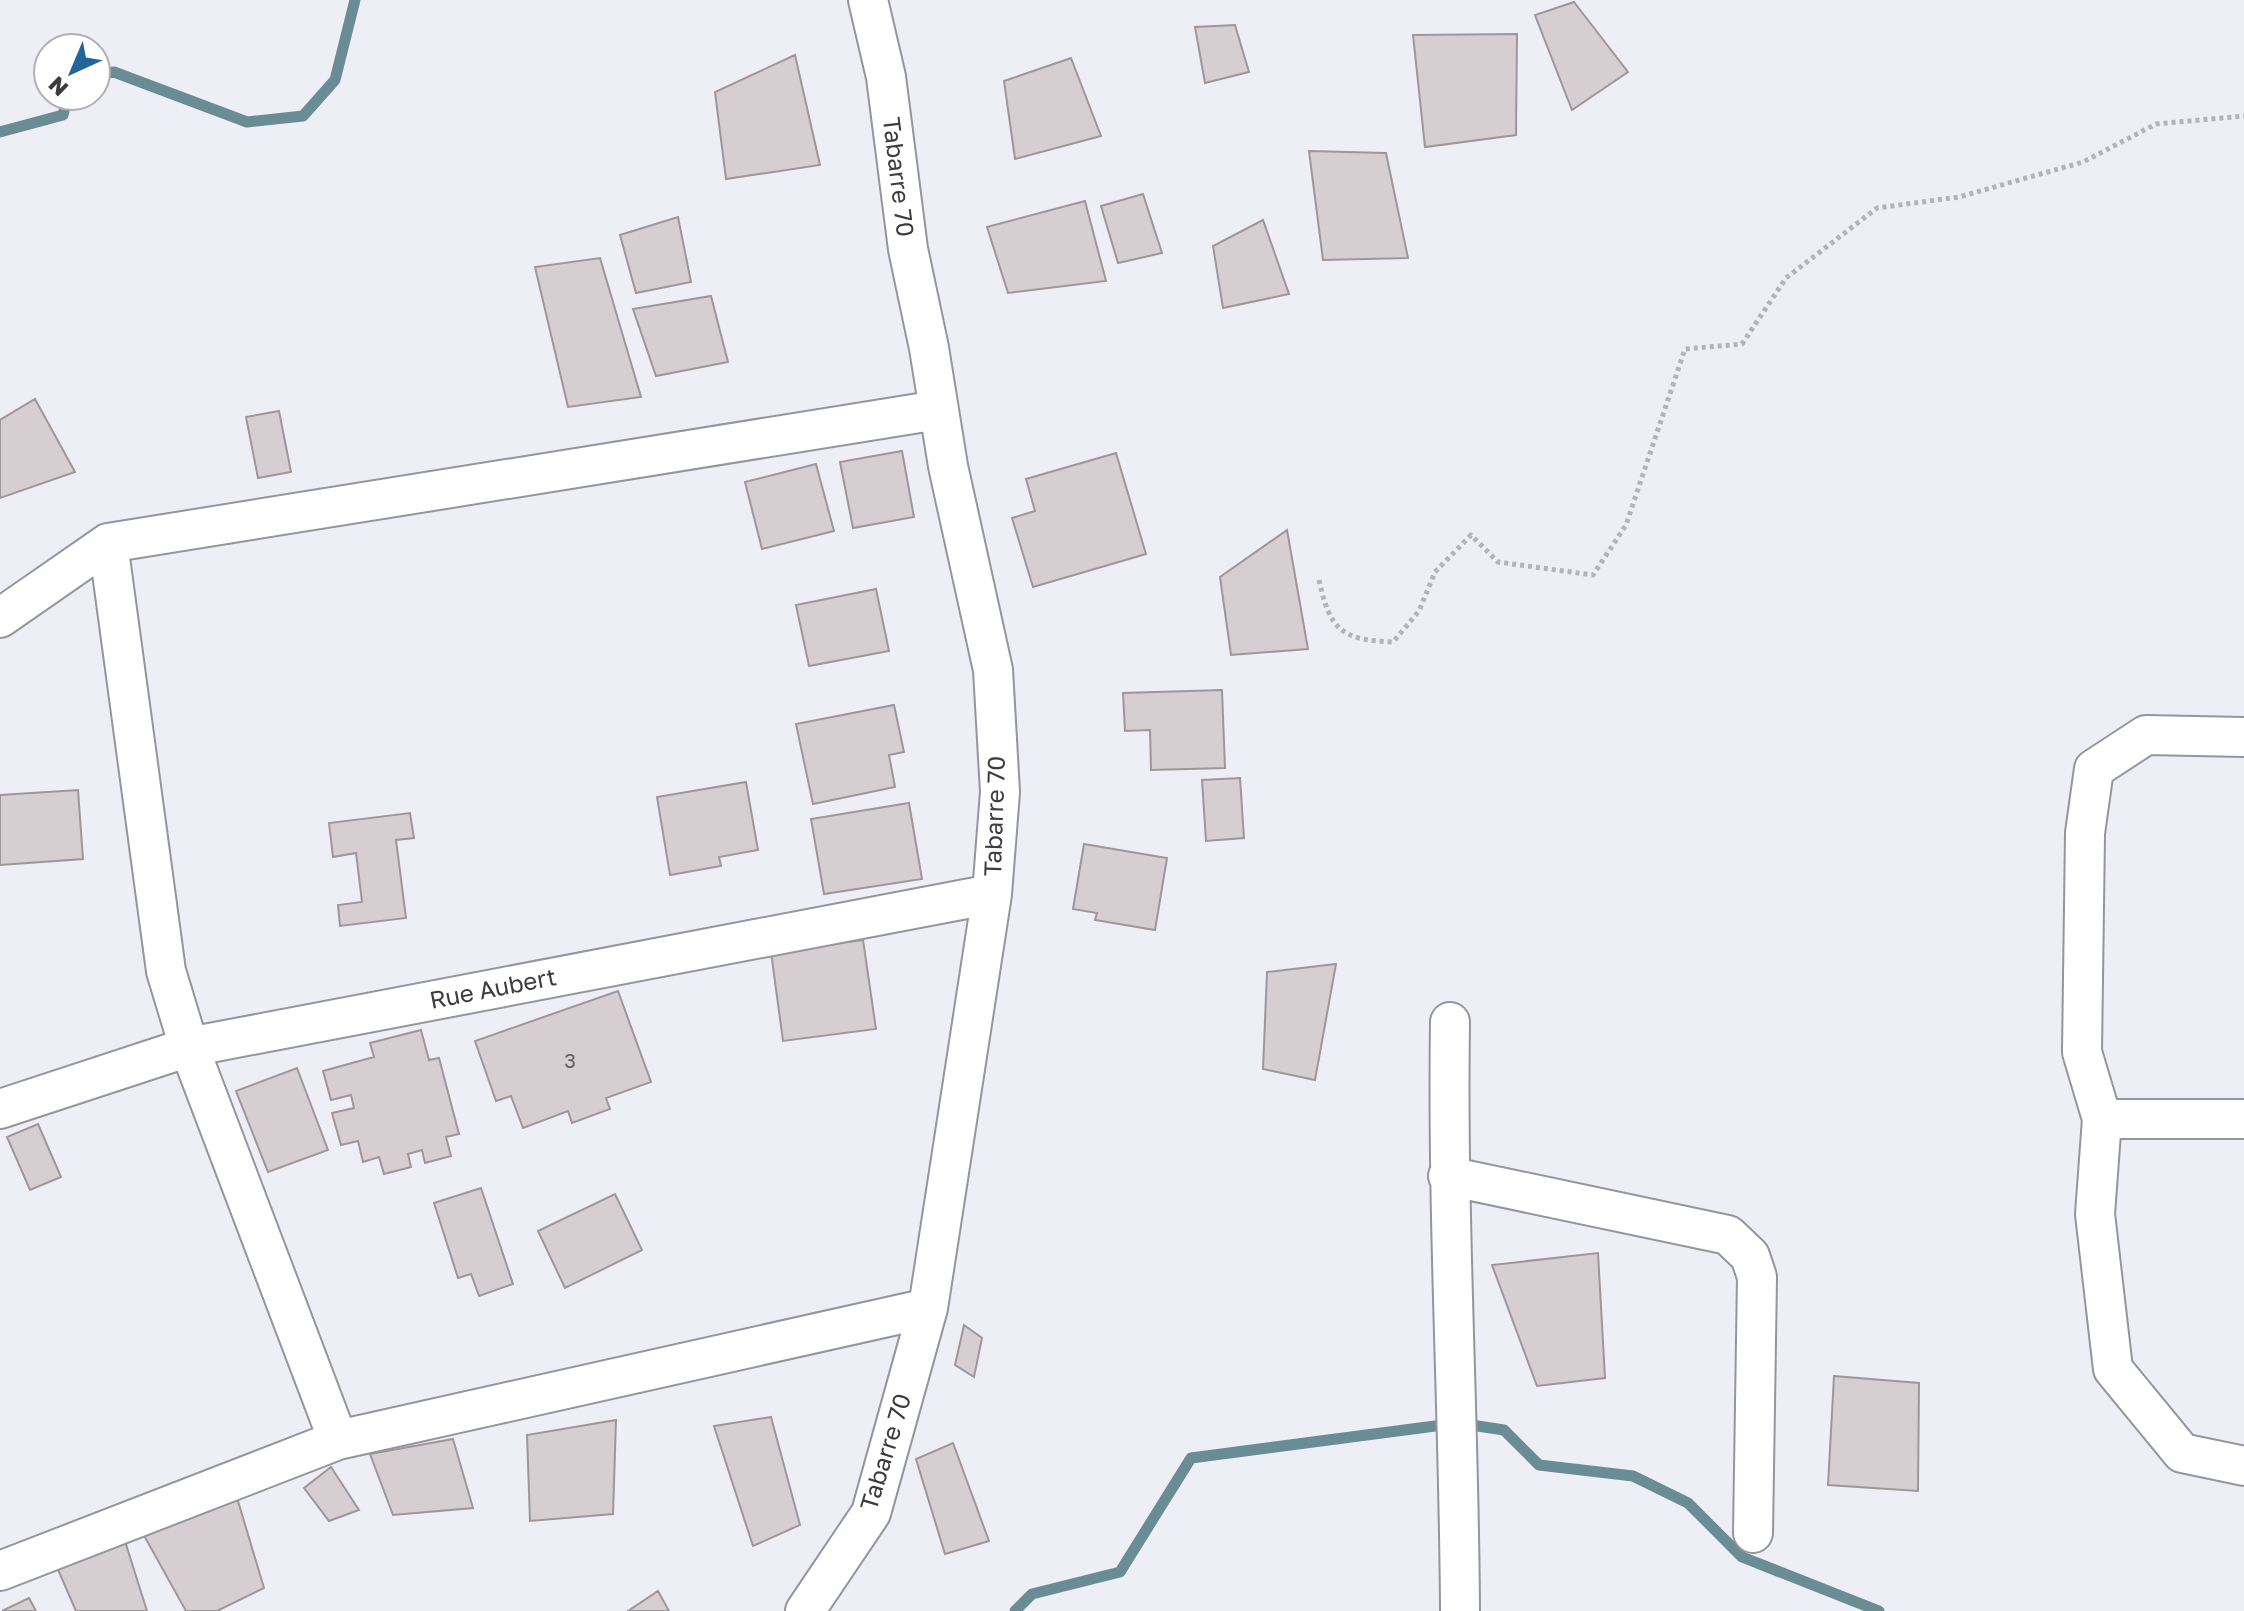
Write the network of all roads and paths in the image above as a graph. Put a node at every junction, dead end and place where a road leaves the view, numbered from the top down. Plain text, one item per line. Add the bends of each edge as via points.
1 (877, 3) edge
2 (2244, 116) edge
3 (938, 410) junction
4 (108, 543) junction
5 (1319, 580) dead end
6 (0, 618) edge
7 (2244, 737) edge
8 (992, 894) junction
9 (1450, 1022) dead end
10 (189, 1047) junction
11 (0, 1109) edge
12 (2102, 1119) junction
13 (2244, 1119) edge
14 (1448, 1176) junction
15 (928, 1308) junction
16 (338, 1440) junction
17 (2244, 1466) edge
18 (1753, 1533) dead end
19 (0, 1571) edge
20 (805, 1611) edge
21 (1460, 1611) edge

1 - 3 street, Tabarre 70 via 908,249
2 - 5 path via 2156,124 2083,162 1959,197 1877,208 1786,278 1742,344 1685,349 1626,525 1593,575 1498,562 1471,535 1435,572 1419,611 1393,642 1356,641 1327,615
3 - 4 street
3 - 8 street, Tabarre 70 via 993,670 1000,792
4 - 6 street
4 - 10 street via 166,971
7 - 12 street via 2146,735 2094,769 2085,833 2082,1052
8 - 10 street, Rue Aubert
8 - 15 street, Tabarre 70
9 - 14 street
10 - 11 street, Rue Aubert
10 - 16 street
12 - 13 street
12 - 17 street via 2095,1214 2113,1369 2182,1453
14 - 18 street via 1728,1235 1750,1256 1757,1277
14 - 21 street
15 - 16 street
15 - 20 street, Tabarre 70 via 871,1513
16 - 19 street

